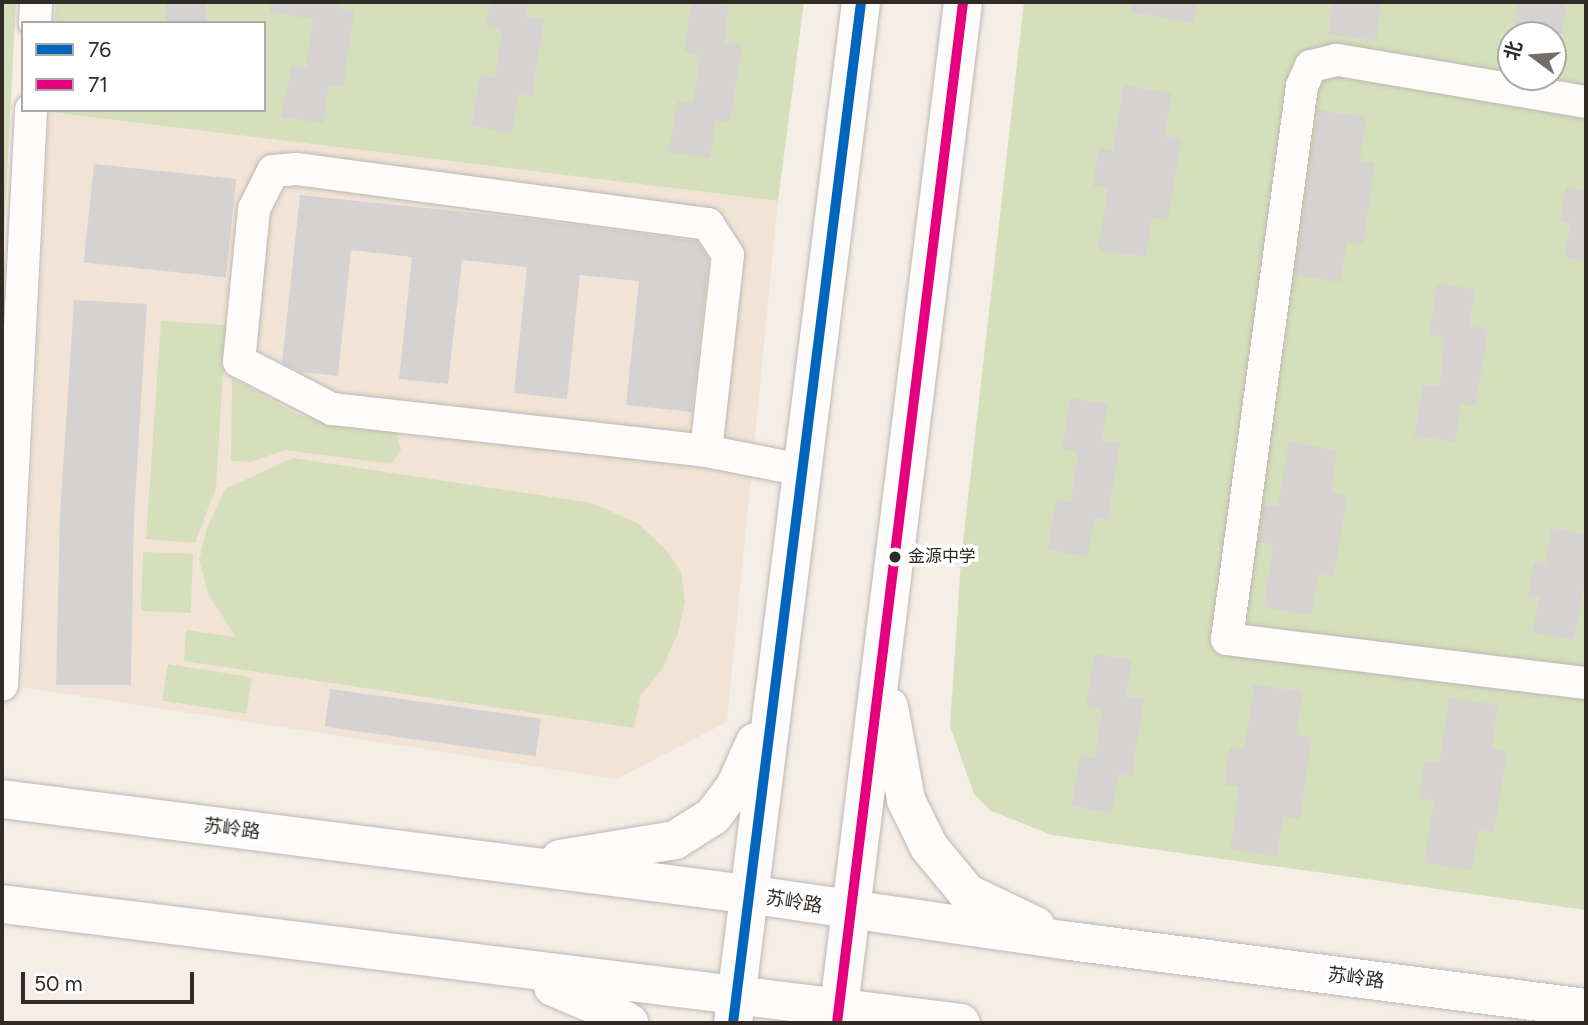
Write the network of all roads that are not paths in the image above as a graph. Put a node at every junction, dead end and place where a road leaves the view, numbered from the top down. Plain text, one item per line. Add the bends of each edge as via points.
1 (36, 2) edge
2 (861, 2) edge
3 (963, 2) edge
4 (35, 21) edge
5 (1586, 102) edge
6 (31, 112) edge
7 (706, 451) junction
8 (802, 470) junction
9 (882, 670) junction
10 (775, 680) junction
11 (1586, 684) edge
12 (2, 685) edge
13 (2, 799) edge
14 (519, 865) junction
15 (747, 894) junction
16 (2, 904) edge
17 (853, 912) junction
18 (1070, 941) junction
19 (506, 968) junction
20 (1586, 1008) edge
21 (735, 1010) edge
22 (839, 1016) edge
23 (629, 1023) edge
24 (961, 1023) edge

1 - 4 street
2 - 8 main road
3 - 9 main road
5 - 11 street via 1337,60 1311,66 1302,86 1227,639
6 - 12 street
7 - 7 street via 332,409 239,361 254,209 273,171 296,169 708,224 728,255
7 - 8 street
8 - 10 main road
9 - 17 main road
9 - 18 main road via 906,800 929,847 967,892
10 - 14 main road via 736,787 713,816 675,840
10 - 15 main road
13 - 14 main road, 苏岭路
14 - 15 main road, 苏岭路
15 - 17 main road, 苏岭路
15 - 21 main road
16 - 19 main road
17 - 18 main road, 苏岭路
17 - 22 main road
18 - 20 main road, 苏岭路
19 - 21 main road
19 - 23 main road
21 - 22 main road
22 - 24 main road

